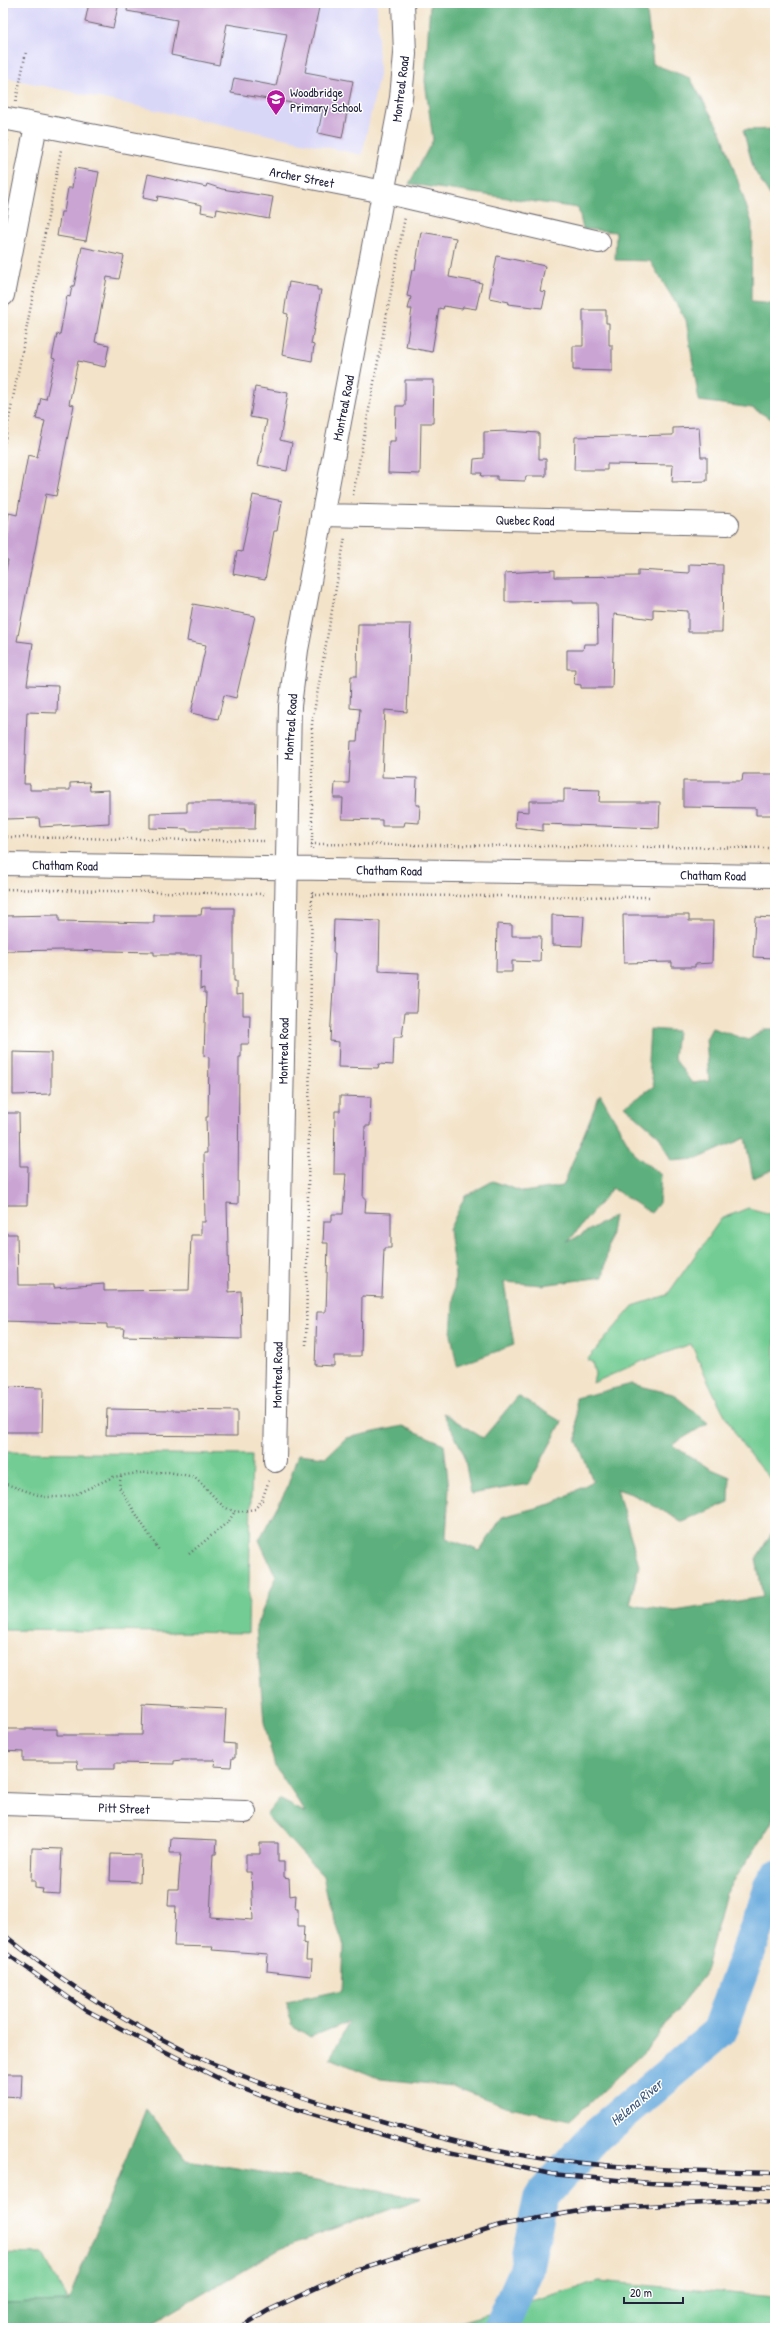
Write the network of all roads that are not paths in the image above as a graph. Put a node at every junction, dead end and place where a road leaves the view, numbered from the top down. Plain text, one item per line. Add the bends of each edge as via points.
1 (403, 3) edge
2 (9, 118) edge
3 (36, 125) junction
4 (384, 192) junction
5 (599, 242) dead end
6 (3, 295) edge
7 (322, 515) junction
8 (728, 524) dead end
9 (3, 864) edge
10 (286, 869) junction
11 (775, 876) edge
12 (275, 1461) road end
13 (3, 1804) edge
14 (245, 1812) dead end

1 - 4 street, Montreal Road via 405,54 401,98
2 - 3 street, Archer Street
3 - 4 street, Archer Street
3 - 6 street
4 - 5 street, Archer Street
4 - 7 street, Montreal Road
7 - 8 street, Quebec Road
7 - 10 street, Montreal Road via 297,650 290,706
9 - 10 street, Chatham Road
10 - 11 street, Chatham Road
10 - 12 street, Montreal Road
13 - 14 street, Pitt Street

